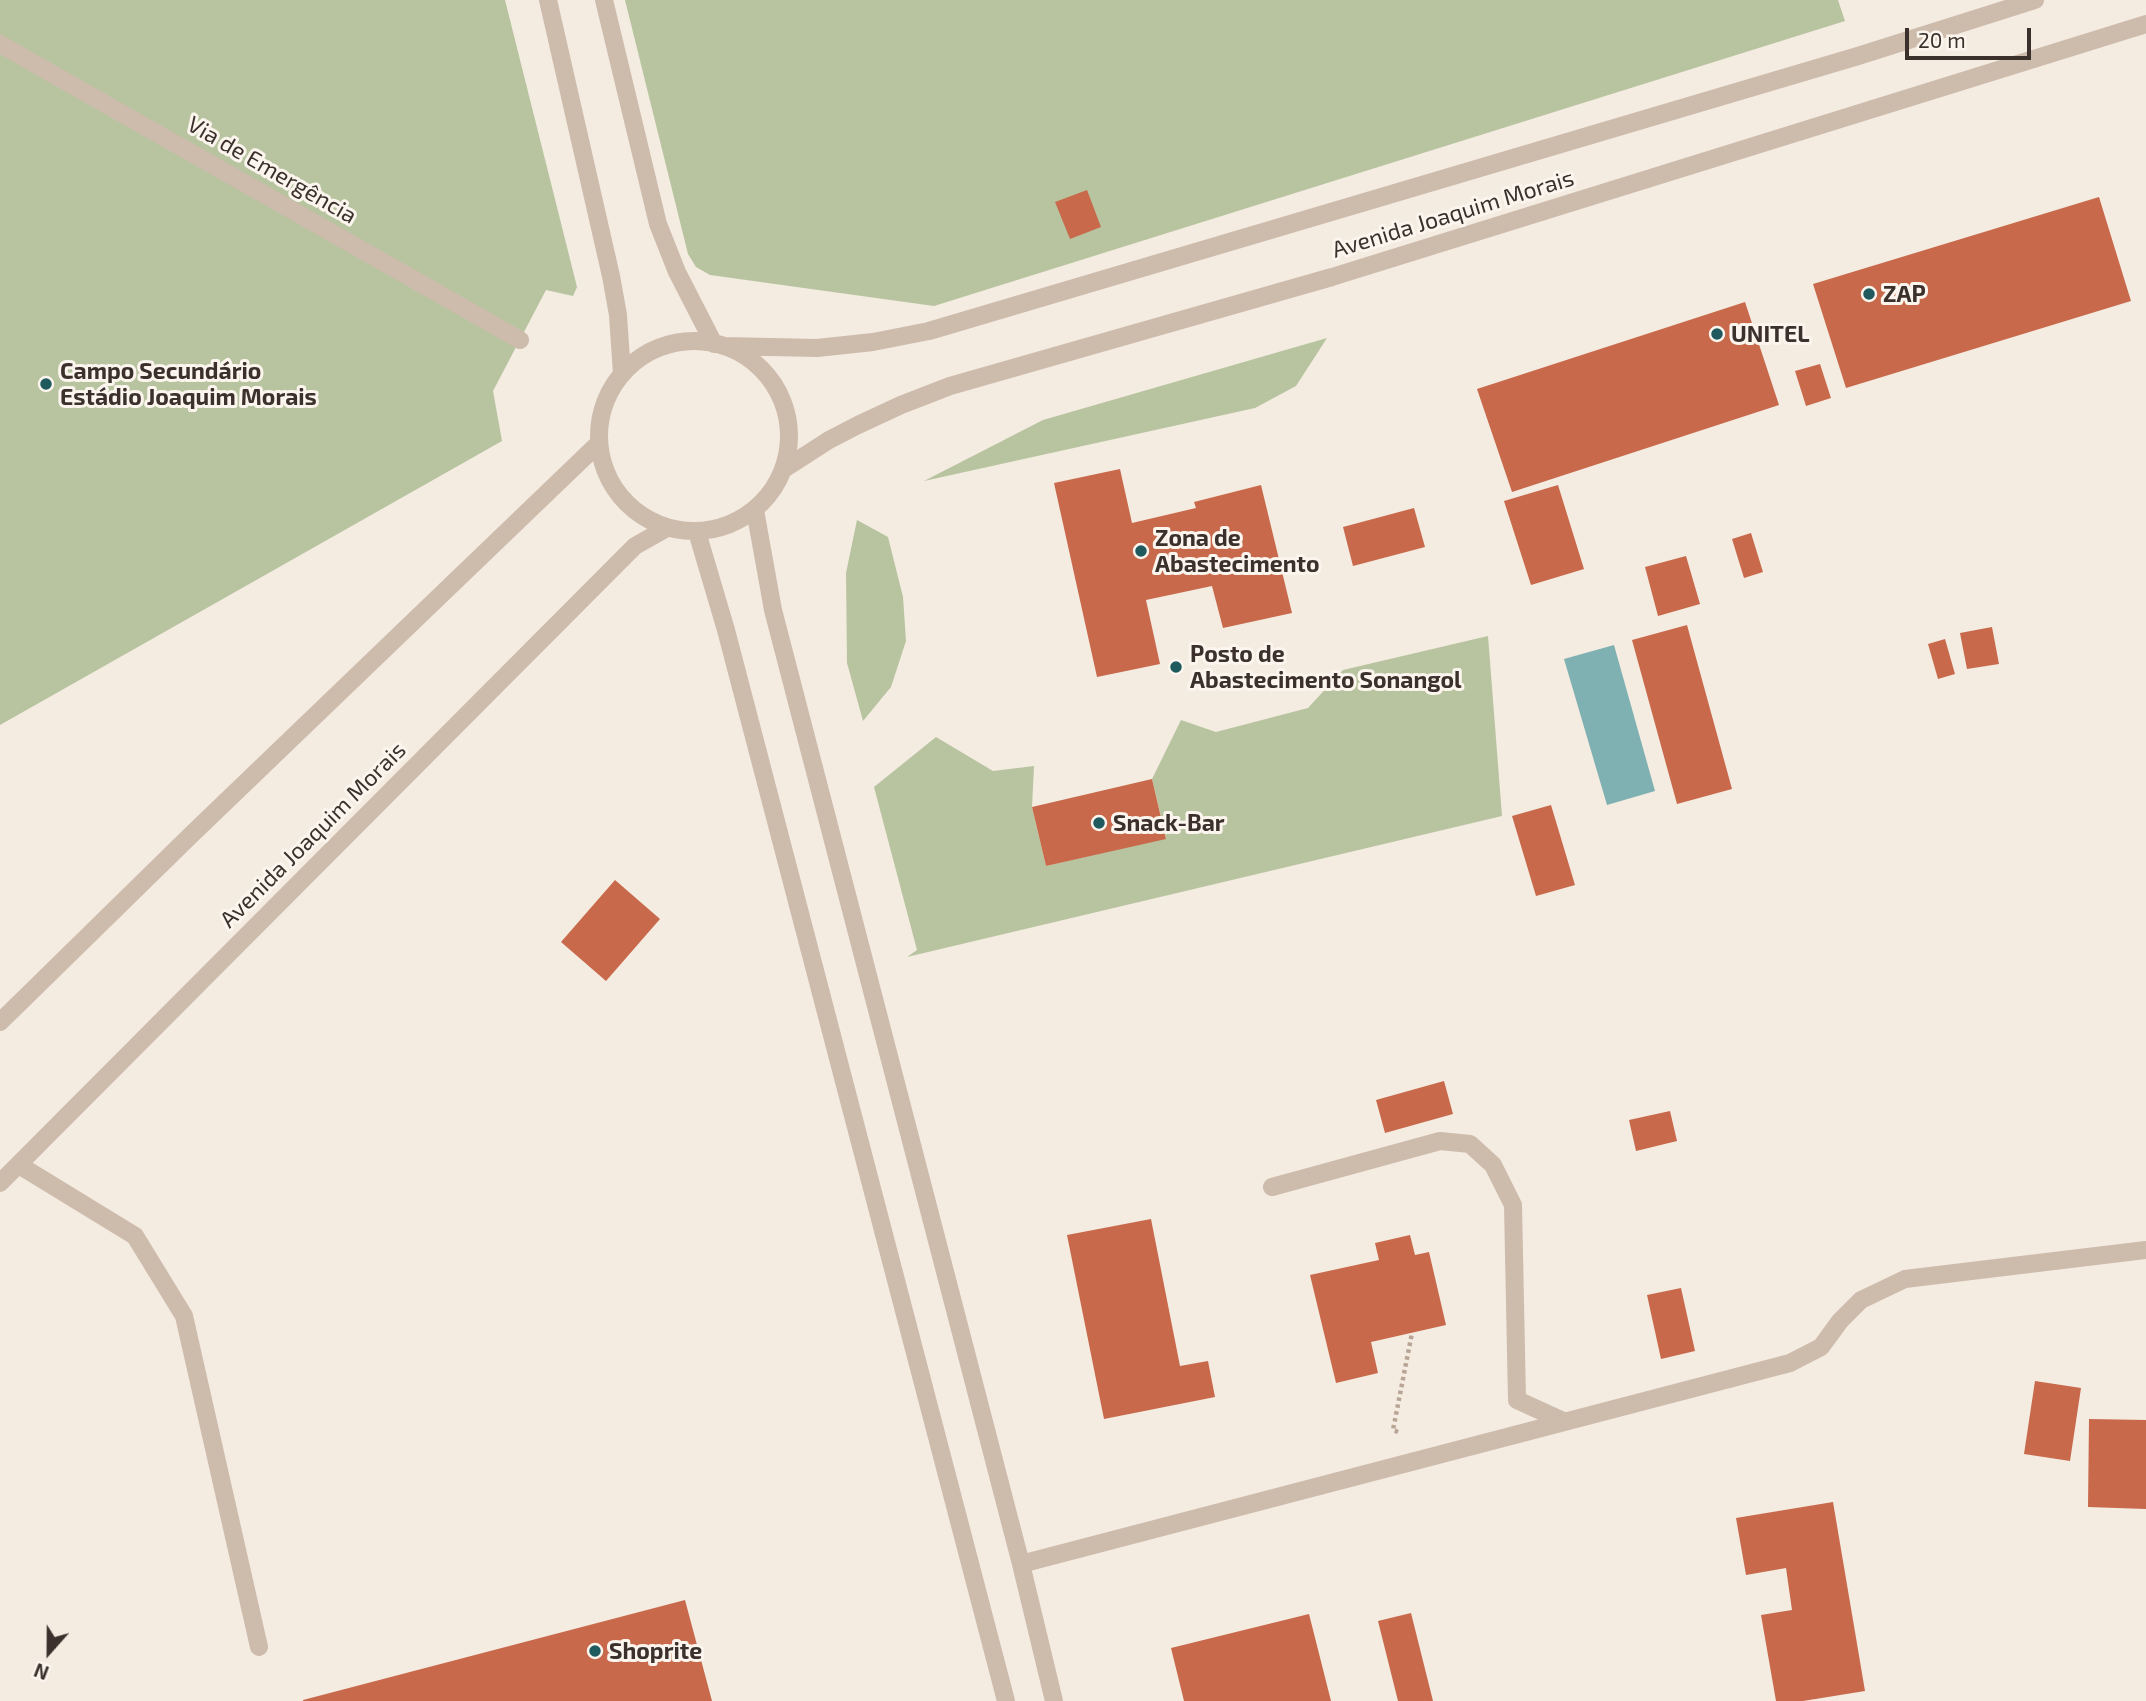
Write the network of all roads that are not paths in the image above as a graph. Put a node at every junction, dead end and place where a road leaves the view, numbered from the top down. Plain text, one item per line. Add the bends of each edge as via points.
1 (548, 0) edge
2 (604, 0) edge
3 (2035, 0) edge
4 (2146, 24) edge
5 (0, 44) edge
6 (520, 340) dead end
7 (719, 345) junction
8 (622, 374) junction
9 (598, 444) junction
10 (784, 469) junction
11 (755, 510) junction
12 (667, 528) junction
13 (697, 532) junction
14 (0, 1022) edge
15 (19, 1166) junction
16 (0, 1183) edge
17 (1272, 1187) dead end
18 (2146, 1250) edge
19 (1563, 1421) junction
20 (1021, 1564) junction
21 (259, 1647) dead end
22 (1006, 1701) edge
23 (1054, 1701) edge

1 - 8 street via 611,276
2 - 7 street via 658,223 677,272
3 - 7 street, Avenida Joaquim Morais via 929,331 817,348
4 - 10 street, Avenida Joaquim Morais via 1332,277 950,386 858,425
5 - 6 street, Via de Emergência
7 - 8 street via 678,342 655,349
7 - 10 street via 746,356 769,378 784,406 789,438
8 - 9 street via 600,415
9 - 12 street via 605,472 619,496 640,516
9 - 14 street
10 - 11 street via 773,491
11 - 13 street via 728,526
11 - 20 street via 777,623
12 - 13 street
12 - 15 street, Avenida Joaquim Morais via 635,547
13 - 22 street
15 - 16 street, Avenida Joaquim Morais
15 - 21 street via 135,1236 184,1316
17 - 19 street via 1440,1141 1470,1144 1493,1165 1513,1205 1517,1400
18 - 19 street via 1905,1279 1861,1300 1821,1347 1790,1363
19 - 20 street
20 - 23 street

